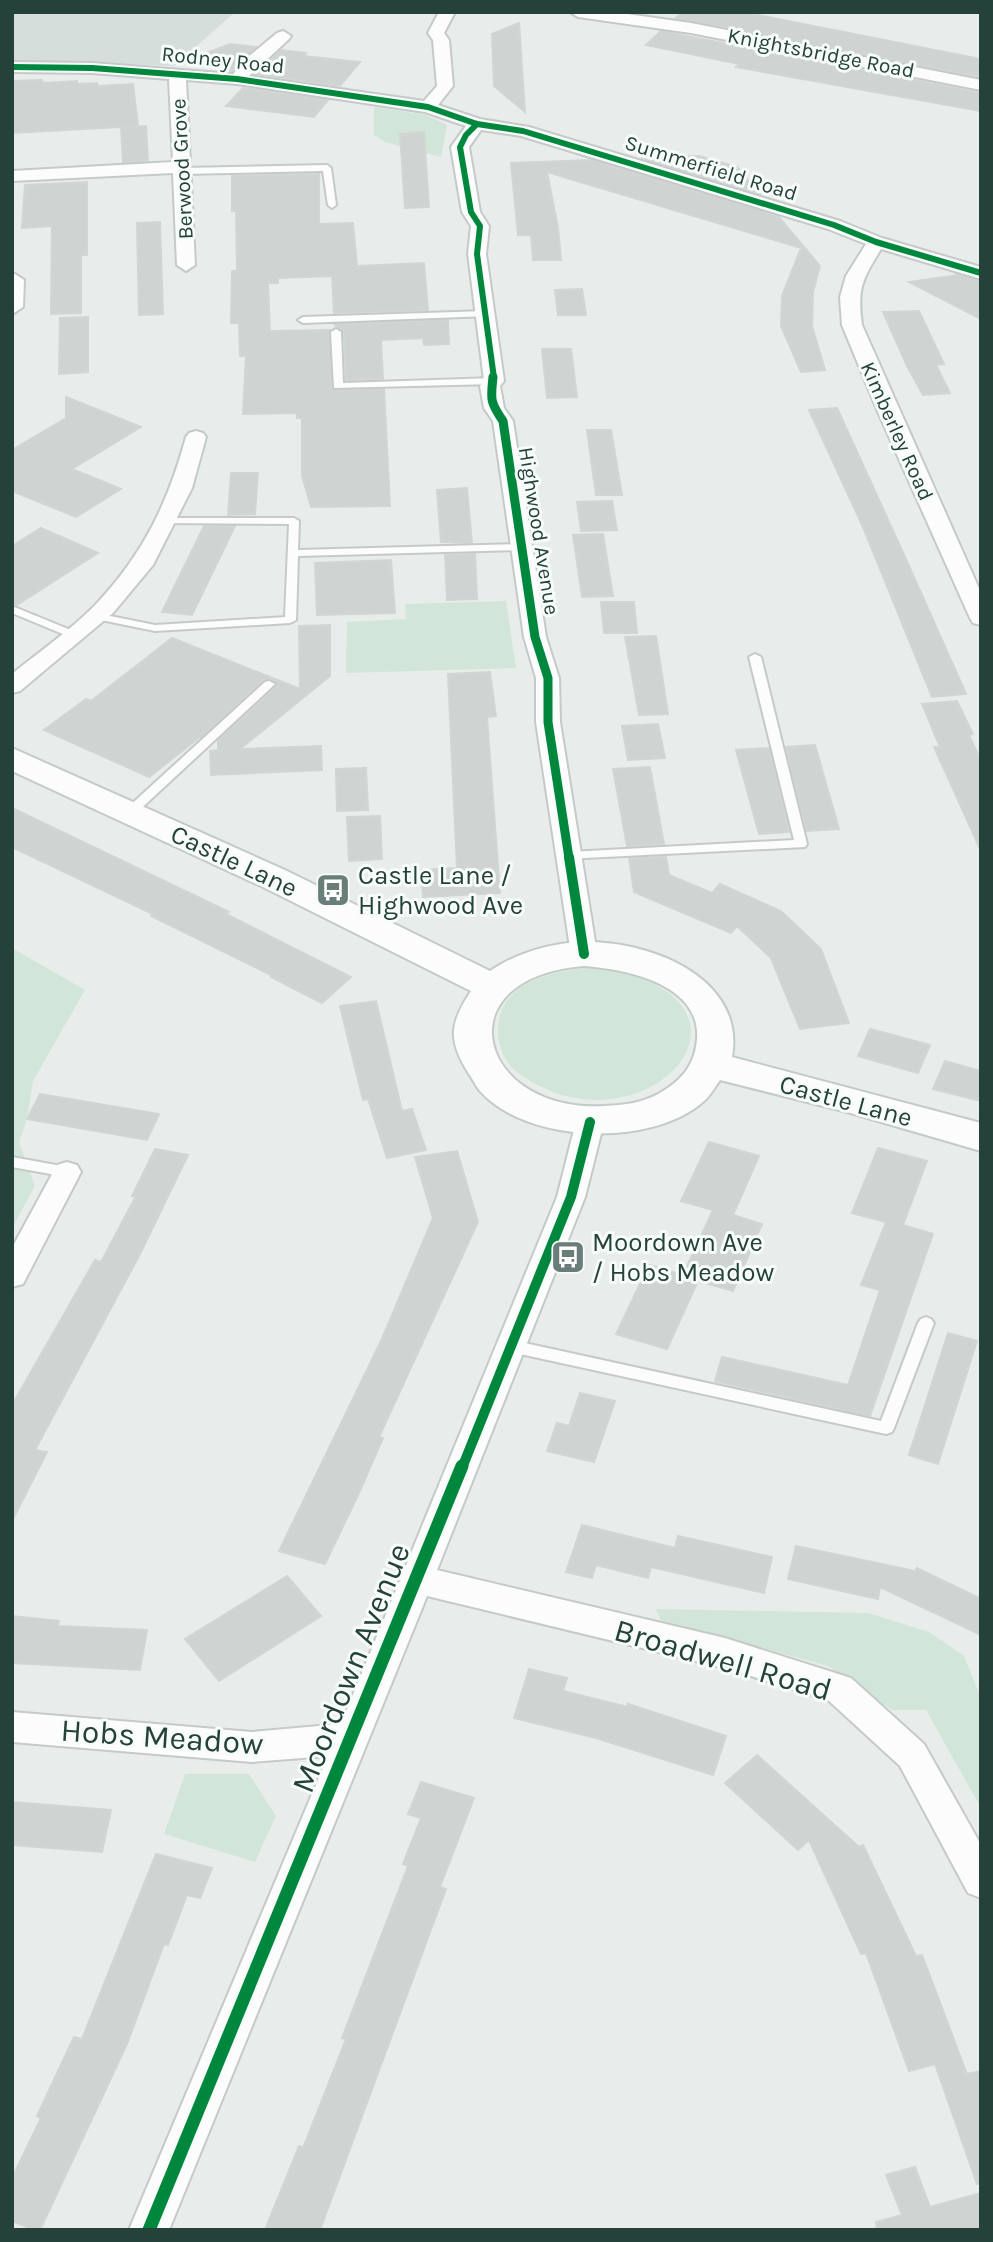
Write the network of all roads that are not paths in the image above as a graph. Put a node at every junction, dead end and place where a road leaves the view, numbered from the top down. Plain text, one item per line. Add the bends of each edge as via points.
1 (447, 12) edge
2 (578, 12) edge
3 (283, 36) dead end
4 (12, 67) edge
5 (177, 73) junction
6 (237, 79) junction
7 (981, 85) edge
8 (428, 107) junction
9 (477, 124) junction
10 (182, 169) junction
11 (12, 176) edge
12 (332, 205) dead end
13 (876, 242) junction
14 (186, 265) dead end
15 (981, 273) edge
16 (486, 314) junction
17 (303, 320) dead end
18 (336, 332) dead end
19 (494, 381) junction
20 (196, 438) dead end
21 (165, 521) junction
22 (522, 547) junction
23 (293, 553) junction
24 (12, 609) edge
25 (95, 616) junction
26 (981, 618) edge
27 (74, 635) junction
28 (755, 657) dead end
29 (268, 684) dead end
30 (12, 685) edge
31 (12, 758) edge
32 (129, 813) junction
33 (569, 856) junction
34 (584, 954) junction
35 (493, 987) junction
36 (711, 1065) junction
37 (590, 1122) junction
38 (981, 1137) edge
39 (12, 1162) edge
40 (67, 1172) joint
41 (12, 1276) edge
42 (926, 1323) dead end
43 (511, 1346) junction
44 (415, 1579) junction
45 (12, 1727) edge
46 (353, 1738) junction
47 (981, 1881) edge
48 (149, 2230) edge

1 - 8 street via 436,33 441,40 445,86
2 - 7 street, Knightsbridge Road via 691,28
3 - 6 street
4 - 5 street, Rodney Road
5 - 6 street, Rodney Road
5 - 10 street, Berwood Grove
6 - 8 street, Rodney Road
8 - 9 street, Summerfield Road
9 - 13 street, Summerfield Road via 531,134 834,225
9 - 16 street, Highwood Avenue via 460,147 471,212 480,226 477,254
10 - 11 street
10 - 12 lane via 327,168
10 - 14 street, Berwood Grove
13 - 15 street, Summerfield Road
13 - 26 street, Kimberley Road via 855,276 849,297 852,325
16 - 17 lane
16 - 19 street, Highwood Avenue
18 - 19 lane via 338,386
19 - 22 street, Highwood Avenue via 490,386 494,408 503,421
20 - 21 street via 182,488
21 - 23 lane via 294,521
21 - 25 street via 145,560
22 - 23 lane
22 - 33 street, Highwood Avenue via 535,637 551,691 548,722
23 - 25 lane via 290,620 155,628
24 - 27 lane
25 - 27 street
27 - 30 street
28 - 33 lane via 801,844
29 - 32 lane
31 - 32 street, Castle Lane
32 - 35 street, Castle Lane
33 - 34 street, Highwood Avenue
34 - 35 street via 529,964
34 - 36 street via 625,957 653,965 684,982 705,1004 716,1032
35 - 37 street via 474,1015 470,1039 484,1074 505,1094 541,1113
36 - 37 street via 693,1088 655,1111
36 - 38 street, Castle Lane
37 - 43 street, Moordown Avenue via 571,1197
39 - 40 lane
40 - 41 street
42 - 43 lane via 886,1428
43 - 44 street, Moordown Avenue
44 - 46 street, Moordown Avenue
44 - 47 street, Broadwell Road via 725,1653 839,1689 912,1755
45 - 46 street, Hobs Meadow via 252,1747
46 - 48 street, Moordown Avenue

